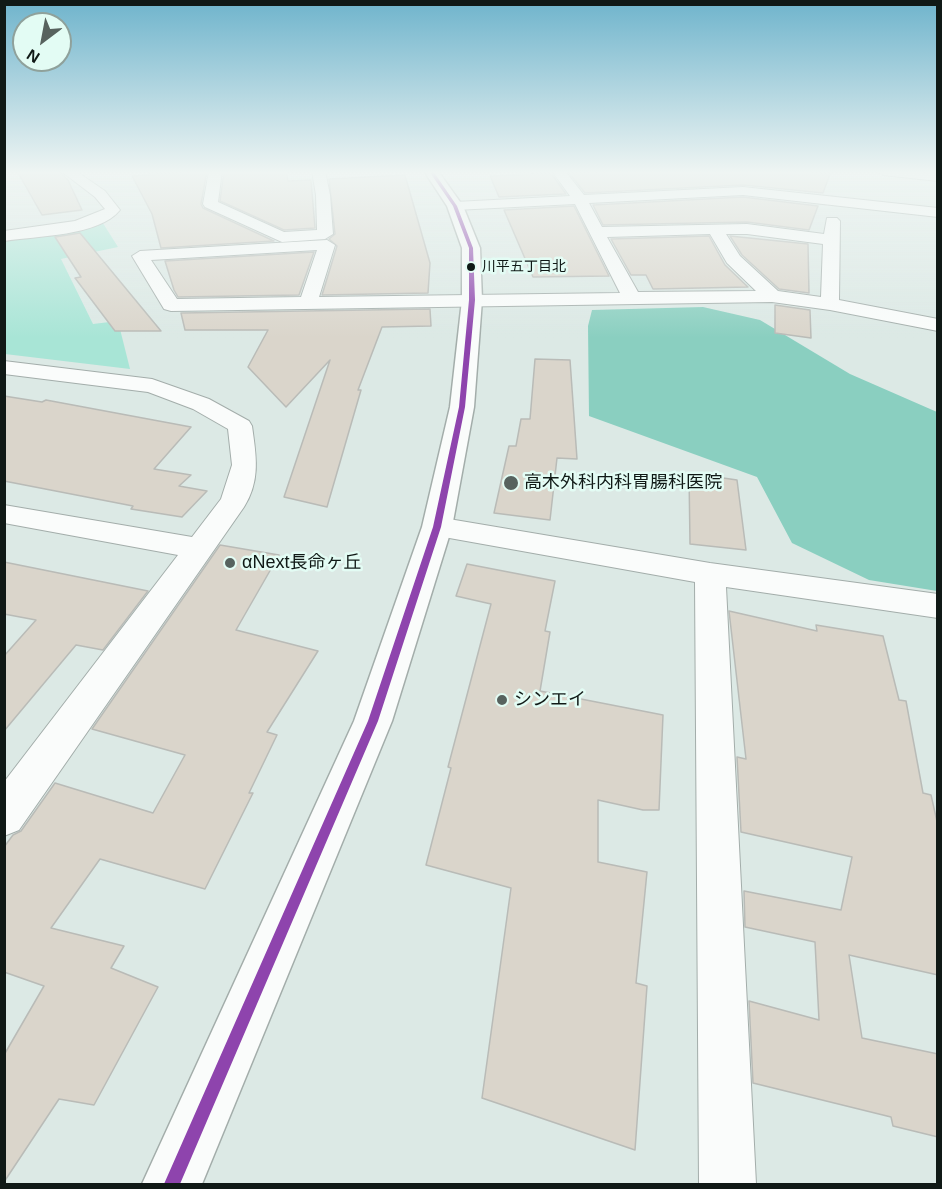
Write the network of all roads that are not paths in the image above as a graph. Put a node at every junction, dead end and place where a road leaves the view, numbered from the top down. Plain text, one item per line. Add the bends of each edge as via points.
1 (67, 226) edge
2 (259, 226) edge
3 (325, 226) edge
4 (463, 226) edge
5 (594, 226) edge
6 (832, 226) edge
7 (715, 229) junction
8 (597, 232) junction
9 (4, 236) edge
10 (832, 240) junction
11 (772, 296) junction
12 (632, 298) junction
13 (472, 300) junction
14 (308, 303) junction
15 (830, 304) junction
16 (938, 325) edge
17 (4, 367) edge
18 (4, 514) edge
19 (437, 526) junction
20 (199, 549) junction
21 (710, 574) junction
22 (938, 606) edge
23 (11, 796) edge
24 (172, 1185) edge
25 (728, 1185) edge

1 - 9 street
2 - 3 street via 282,237 326,234
4 - 13 street via 471,248
5 - 8 street
6 - 10 street
7 - 8 street
7 - 10 street
7 - 11 street via 733,259
8 - 12 street
10 - 15 street
11 - 12 street
11 - 15 street
12 - 13 street
13 - 14 street
13 - 19 street via 462,407
14 - 14 street via 171,305 140,256 327,245
15 - 16 street
17 - 20 street via 152,386 201,404 240,426 245,465 234,501
18 - 20 street
19 - 21 street
19 - 24 street via 373,721
20 - 23 street
21 - 22 street
21 - 25 street

